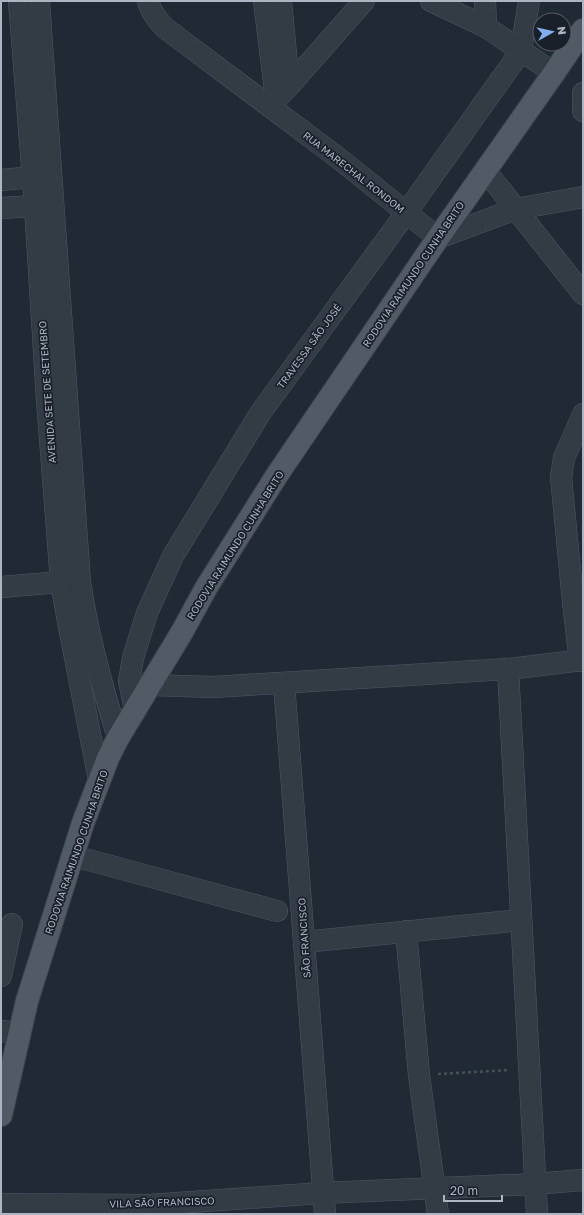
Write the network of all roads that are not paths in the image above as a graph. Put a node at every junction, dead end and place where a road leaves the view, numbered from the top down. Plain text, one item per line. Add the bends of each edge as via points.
1 (19, 1) edge
2 (39, 1) edge
3 (148, 1) edge
4 (264, 1) edge
5 (281, 1) edge
6 (364, 1) edge
7 (430, 1) edge
8 (484, 1) edge
9 (529, 1) edge
10 (486, 27) junction
11 (583, 30) edge
12 (521, 51) junction
13 (554, 73) junction
14 (583, 93) edge
15 (278, 97) junction
16 (583, 111) edge
17 (485, 170) junction
18 (33, 177) junction
19 (1, 180) edge
20 (583, 197) edge
21 (35, 206) junction
22 (1, 208) edge
23 (516, 209) junction
24 (406, 213) junction
25 (438, 238) junction
26 (583, 294) edge
27 (583, 414) edge
28 (61, 582) junction
29 (1, 587) edge
30 (581, 660) edge
31 (508, 669) junction
32 (284, 683) junction
33 (150, 685) junction
34 (135, 710) junction
35 (118, 738) junction
36 (99, 780) junction
37 (74, 856) junction
38 (277, 910) dead end
39 (521, 920) junction
40 (12, 924) dead end
41 (406, 931) junction
42 (304, 942) junction
43 (1, 976) edge
44 (10, 1032) edge
45 (1, 1115) edge
46 (583, 1180) edge
47 (535, 1184) junction
48 (435, 1189) junction
49 (322, 1193) junction
50 (1, 1204) edge
51 (149, 1209) edge
52 (324, 1214) edge
53 (438, 1214) edge
54 (537, 1214) edge

1 - 18 street, AVENIDA SETE DE SETEMBRO
2 - 35 street, AVENIDA SETE DE SETEMBRO via 80,582 87,626
3 - 15 street, RUA MARECHAL RONDOM via 156,18 165,28
4 - 15 street
5 - 15 street
6 - 15 street
7 - 10 street
8 - 10 street
9 - 12 street, TRAVESSA SÃO JOSÉ
10 - 12 street
11 - 13 main road, RODOVIA RAIMUNDO CUNHA BRITO
12 - 13 street
12 - 24 street, TRAVESSA SÃO JOSÉ
13 - 17 main road, RODOVIA RAIMUNDO CUNHA BRITO
14 - 16 street
15 - 24 street, RUA MARECHAL RONDOM via 337,157
17 - 23 street
17 - 25 main road, RODOVIA RAIMUNDO CUNHA BRITO
18 - 19 street
18 - 21 street, AVENIDA SETE DE SETEMBRO
20 - 23 street
21 - 22 street
21 - 28 street, AVENIDA SETE DE SETEMBRO
23 - 25 street
23 - 26 street
24 - 25 street, RUA MARECHAL RONDOM
24 - 34 street, TRAVESSA SÃO JOSÉ via 261,412 173,556 147,613 133,658 129,681
25 - 33 main road, RODOVIA RAIMUNDO CUNHA BRITO via 277,475 206,588
27 - 30 street via 564,458 561,477 571,589
28 - 29 street
28 - 36 street, AVENIDA SETE DE SETEMBRO
30 - 31 street
31 - 32 street
31 - 39 street
32 - 33 street via 213,687
32 - 42 street, SÃO FRANCISCO
33 - 34 main road, RODOVIA RAIMUNDO CUNHA BRITO
34 - 35 main road, RODOVIA RAIMUNDO CUNHA BRITO
35 - 36 main road, RODOVIA RAIMUNDO CUNHA BRITO
36 - 37 main road, RODOVIA RAIMUNDO CUNHA BRITO
37 - 38 street
37 - 44 main road, RODOVIA RAIMUNDO CUNHA BRITO via 26,1001
39 - 41 street
39 - 47 street
40 - 43 street
41 - 42 street
41 - 48 street via 419,1076
42 - 49 street, SÃO FRANCISCO
44 - 45 main road, RODOVIA RAIMUNDO CUNHA BRITO
46 - 47 street, VILA SÃO FRANCISCO
47 - 48 street, VILA SÃO FRANCISCO
47 - 54 street
48 - 49 street, VILA SÃO FRANCISCO
48 - 53 street
49 - 51 street, VILA SÃO FRANCISCO
49 - 52 street, SÃO FRANCISCO
50 - 51 street, VILA SÃO FRANCISCO

